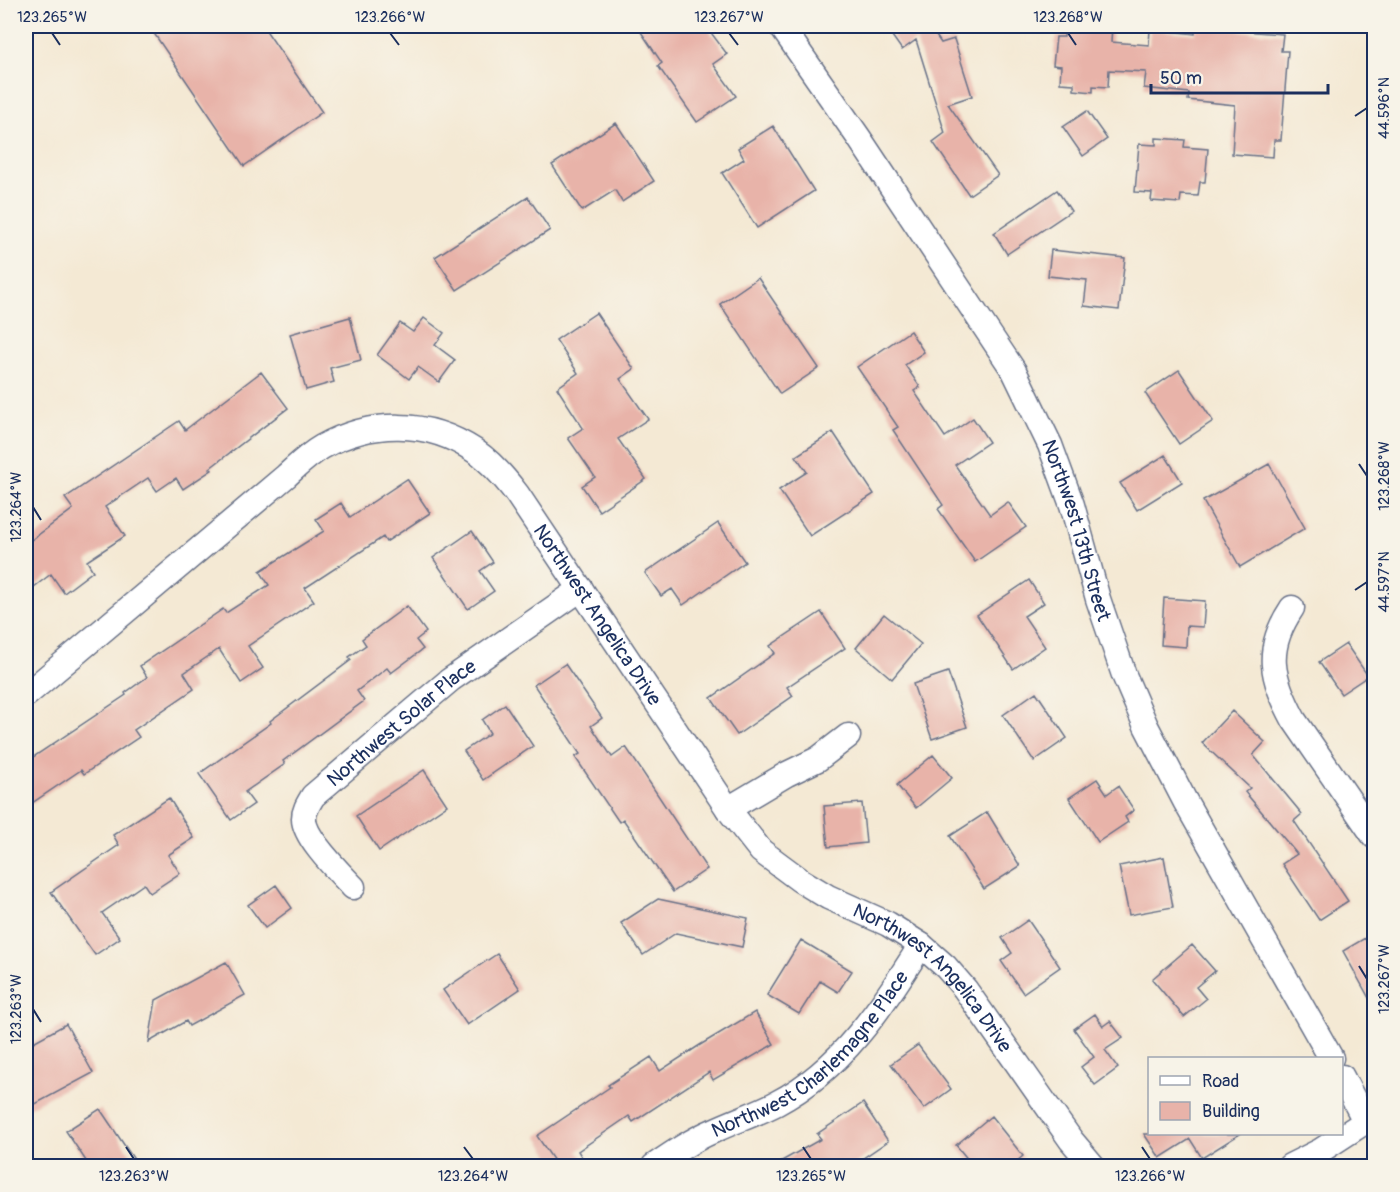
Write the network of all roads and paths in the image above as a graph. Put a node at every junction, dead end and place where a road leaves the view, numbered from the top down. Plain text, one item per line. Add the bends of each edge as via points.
1 (781, 26) edge
2 (581, 589) junction
3 (1292, 608) dead end
4 (26, 695) edge
5 (848, 736) dead end
6 (728, 809) junction
7 (1374, 836) edge
8 (353, 887) dead end
9 (921, 945) junction
10 (1330, 1057) edge
11 (1343, 1080) edge
12 (1370, 1119) edge
13 (654, 1167) edge
14 (1093, 1167) edge
15 (1290, 1167) edge

1 - 10 street, Northwest 13th Street via 1014,371 1050,445 1098,599 1146,726
2 - 4 street, Northwest Angelica Drive via 517,494 476,452 437,432 416,428 384,427 352,433 303,460
2 - 6 street, Northwest Angelica Drive
2 - 8 street, Northwest Solar Place via 450,680 313,796 304,825 318,848
3 - 7 street via 1276,639 1274,656 1283,700
5 - 6 street via 818,759
6 - 9 street, Northwest Angelica Drive via 761,850 800,880
9 - 13 street, Northwest Charlemagne Place via 887,999 829,1066 776,1104 711,1131
9 - 14 street, Northwest Angelica Drive via 965,989
11 - 12 street
12 - 15 street

